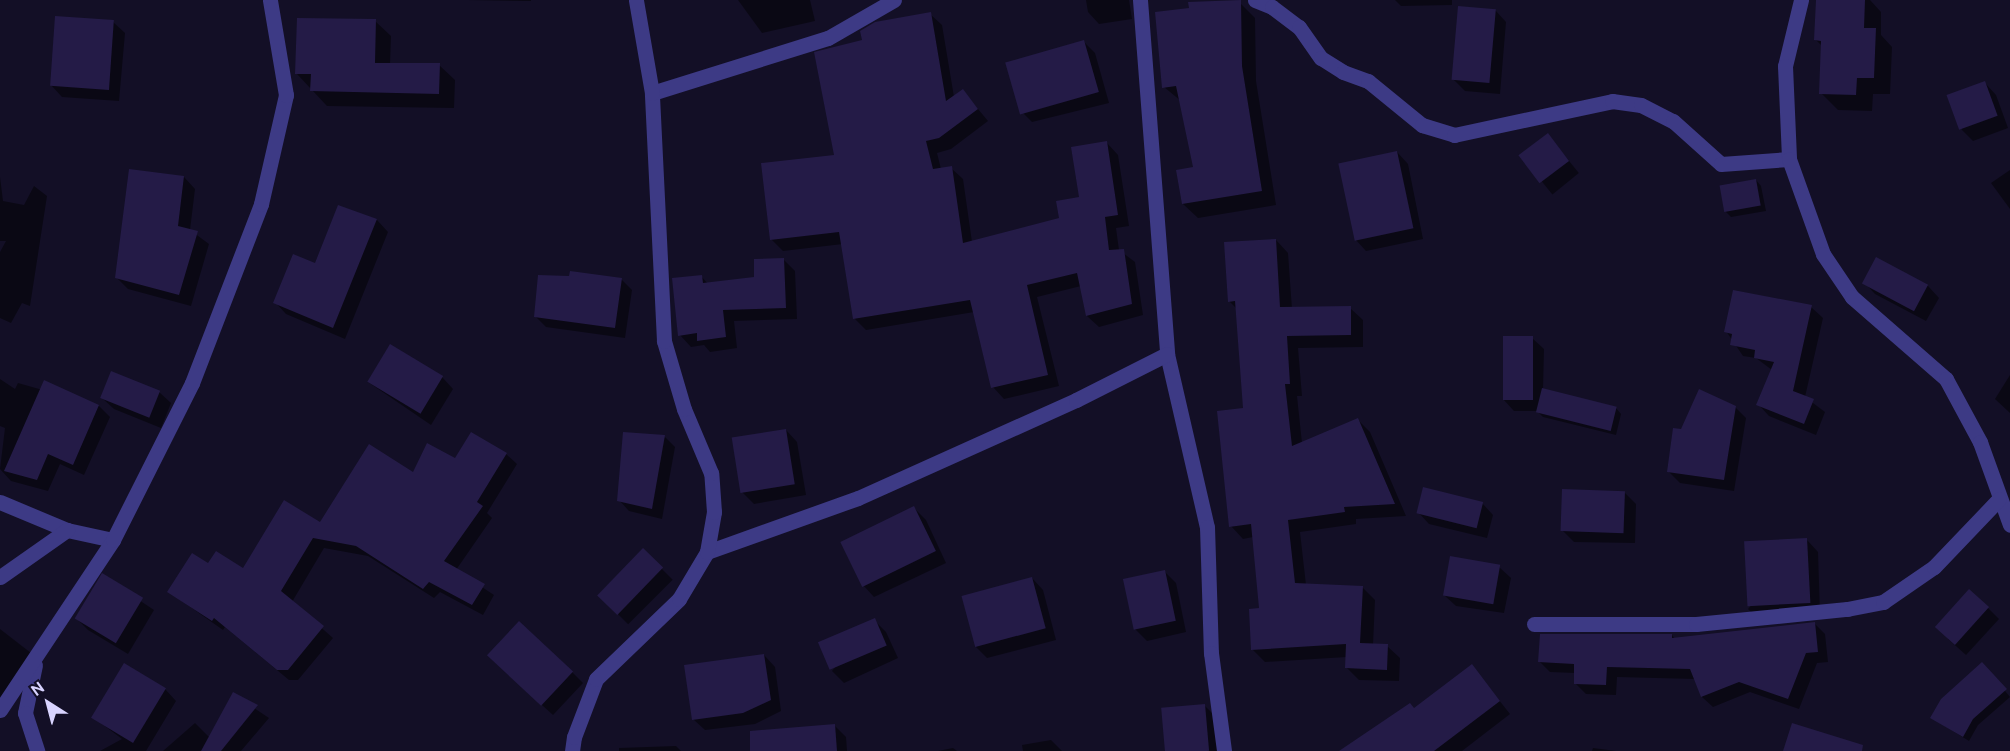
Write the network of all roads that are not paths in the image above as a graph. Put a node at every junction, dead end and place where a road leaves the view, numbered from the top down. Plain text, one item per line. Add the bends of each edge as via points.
1 (270, 0) edge
2 (636, 0) edge
3 (894, 0) edge
4 (1140, 0) edge
5 (1255, 0) edge
6 (1801, 0) edge
7 (651, 93) junction
8 (1789, 159) junction
9 (1167, 354) junction
10 (1998, 499) junction
11 (0, 502) edge
12 (2010, 525) edge
13 (67, 530) junction
14 (113, 540) junction
15 (707, 552) junction
16 (0, 577) edge
17 (1534, 624) dead end
18 (37, 656) junction
19 (0, 710) edge
20 (37, 751) edge
21 (572, 751) edge
22 (1224, 751) edge

1 - 14 street via 286,95 261,204 192,383
2 - 7 street
3 - 7 street via 828,38
4 - 9 street
5 - 8 street via 1299,27 1321,58 1368,81 1422,125 1454,135 1612,101 1641,105 1673,122 1721,164
6 - 8 street via 1785,66
7 - 15 street via 664,341 684,409 711,473 714,512
8 - 10 street via 1823,254 1852,297 1946,379 1980,442
9 - 15 street via 1076,400 858,498
9 - 22 street via 1207,527 1210,653
10 - 12 street
10 - 17 street via 1934,567 1883,602 1696,624
11 - 13 street
13 - 14 street
13 - 16 street
14 - 18 street
15 - 21 street via 679,599 597,679
18 - 19 street
18 - 20 street via 25,713

